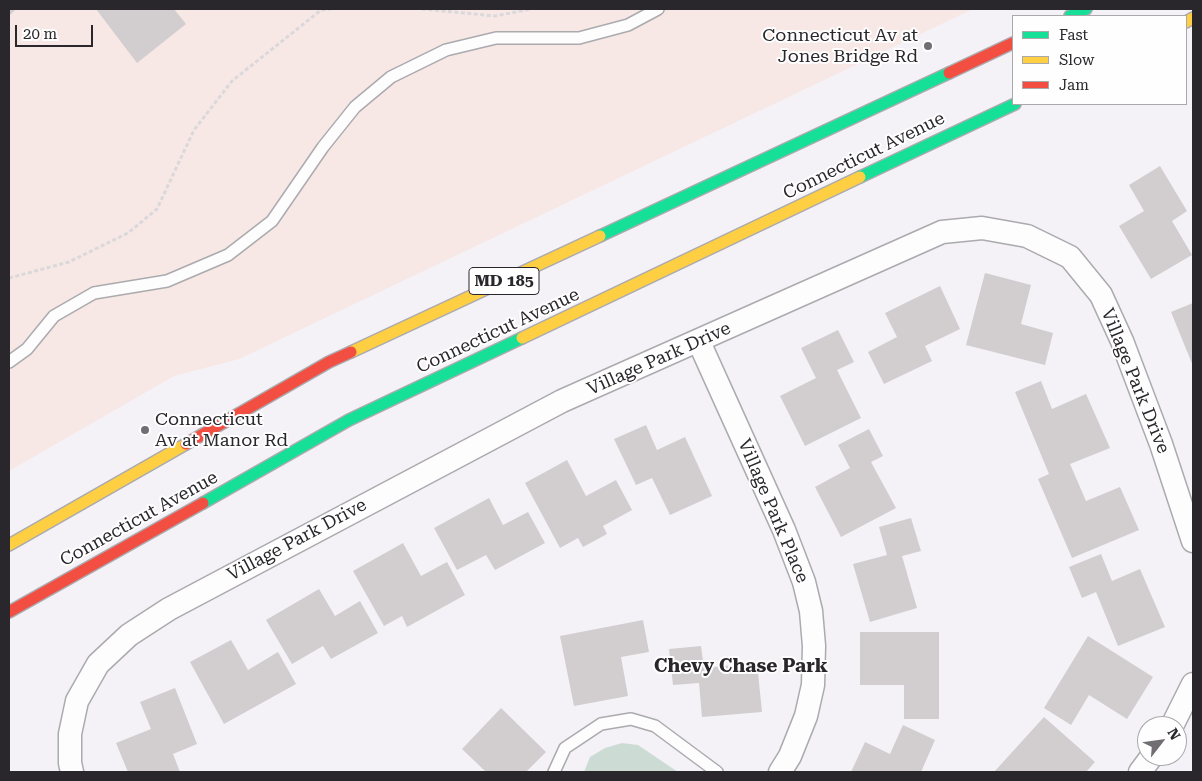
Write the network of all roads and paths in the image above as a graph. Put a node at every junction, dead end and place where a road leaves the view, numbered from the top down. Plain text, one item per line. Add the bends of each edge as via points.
1 (321, 9) edge
2 (331, 9) edge
3 (422, 9) edge
4 (531, 9) edge
5 (658, 9) edge
6 (1086, 9) edge
7 (1072, 15) edge
8 (1012, 43) edge
9 (1013, 105) edge
10 (9, 278) edge
11 (699, 342) junction
12 (9, 362) edge
13 (1193, 541) edge
14 (9, 545) edge
15 (9, 612) edge
16 (1193, 684) edge
17 (1177, 716) edge
18 (72, 772) edge
19 (554, 772) edge
20 (717, 772) edge
21 (780, 772) edge

1 - 2 path
1 - 10 path via 232,81 194,130 157,209 128,233 69,262
3 - 4 path via 495,16
5 - 12 lane via 628,25 579,38 496,38 446,50 391,77 355,107 272,221 228,255 168,281 94,293 54,316 27,349
6 - 7 main road
8 - 14 main road, MD 185 via 329,362
9 - 15 main road, Connecticut Avenue via 349,420
11 - 13 street, Village Park Drive via 942,232 982,228 1027,236 1070,257 1101,295 1162,444
11 - 18 street, Village Park Drive via 562,401 169,609 130,636 98,664 77,701 70,734
11 - 21 street, Village Park Place via 784,530 804,582 811,611 813,685 806,716
16 - 17 street
19 - 20 lane via 565,748 601,724 631,719 655,726

